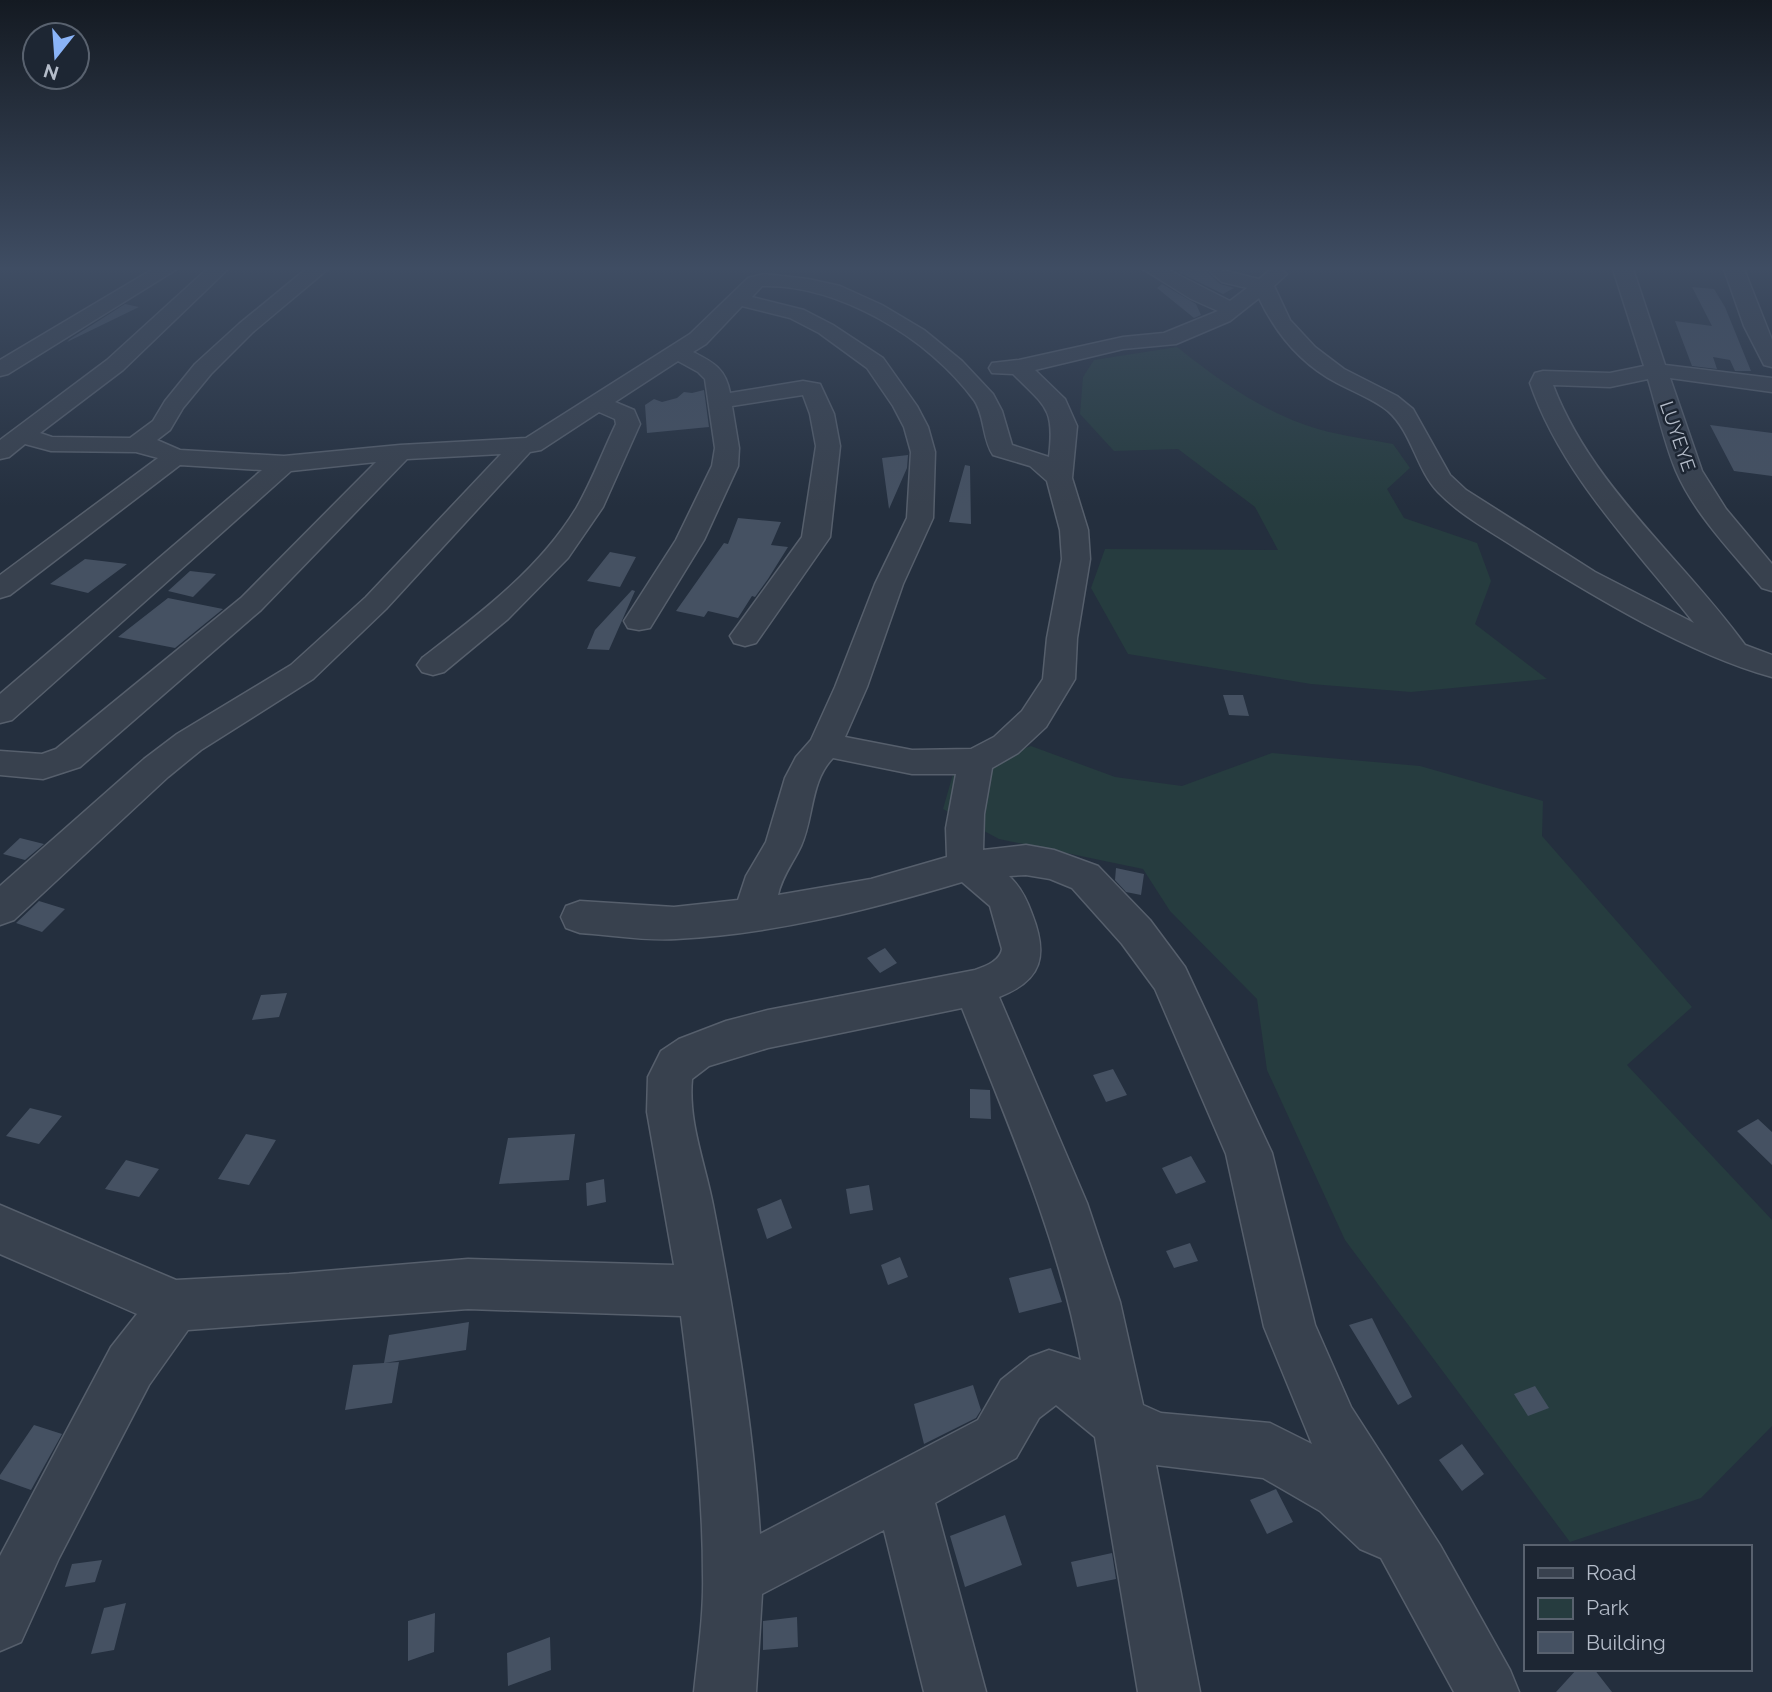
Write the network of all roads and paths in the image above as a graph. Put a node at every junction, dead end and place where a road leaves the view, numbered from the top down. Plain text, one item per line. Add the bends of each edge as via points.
1 (35, 348) edge
2 (133, 348) edge
3 (225, 348) edge
4 (683, 348) edge
5 (854, 348) edge
6 (932, 348) edge
7 (1102, 348) edge
8 (1306, 348) edge
9 (1649, 348) edge
10 (677, 352) junction
11 (1019, 367) junction
12 (0, 369) edge
13 (1656, 371) junction
14 (960, 372) junction
15 (1772, 385) edge
16 (722, 401) junction
17 (598, 403) junction
18 (22, 436) junction
19 (136, 445) junction
20 (522, 446) junction
21 (0, 452) edge
22 (400, 452) junction
23 (175, 457) junction
24 (284, 464) junction
25 (1059, 478) junction
26 (1735, 539) junction
27 (1772, 542) edge
28 (13, 572) edge
29 (1772, 582) edge
30 (0, 590) edge
31 (639, 621) dead end
32 (745, 636) dead end
33 (1735, 653) junction
34 (433, 666) dead end
35 (1772, 667) edge
36 (0, 712) edge
37 (826, 745) junction
38 (976, 761) junction
39 (0, 763) edge
40 (968, 866) junction
41 (0, 909) edge
42 (755, 913) junction
43 (580, 917) dead end
44 (975, 988) junction
45 (0, 1228) edge
46 (703, 1291) junction
47 (174, 1305) junction
48 (1121, 1423) junction
49 (903, 1490) junction
50 (1419, 1566) junction
51 (733, 1577) junction
52 (0, 1621) edge
53 (725, 1692) edge
54 (955, 1692) edge
55 (1169, 1692) edge
56 (1488, 1692) edge

1 - 12 street
2 - 18 street
3 - 19 street via 203,369 162,425
4 - 10 street
5 - 37 street via 876,363 916,426 923,452 920,518
6 - 14 street
7 - 11 street
8 - 33 street via 1329,369 1372,389 1400,409 1441,482 1469,506 1576,574
9 - 13 street, LUYEYE
10 - 16 street via 716,378
10 - 17 street
11 - 14 street
11 - 25 street via 1057,404 1061,415 1065,430
13 - 15 street
13 - 26 street, LUYEYE via 1689,471
13 - 33 street via 1611,380 1543,378 1541,383 1553,416 1599,487
14 - 25 street via 986,401 1002,450 1039,461
16 - 31 street via 727,448 719,483
16 - 32 street via 812,389 828,446 816,537
17 - 20 street via 541,442
17 - 34 street via 626,415 628,424 589,507 533,579
18 - 19 street via 51,444
18 - 21 street
19 - 23 street
20 - 22 street
20 - 41 street via 376,603 302,672 156,768
22 - 24 street
22 - 39 street via 251,604 68,758 43,767
23 - 24 street
23 - 28 street
24 - 36 street
25 - 38 street via 1074,530 1076,559 1059,679 1034,719 1006,745
26 - 27 street
26 - 29 street, LUYEYE
28 - 30 street
33 - 35 street
37 - 38 street via 912,762
37 - 42 street via 804,771 783,844 765,874
38 - 40 street via 964,833
40 - 42 street via 872,894
40 - 44 street via 1004,895 1022,937 1023,956 1015,968 1002,979
40 - 50 street via 1026,860 1084,877 1136,932 1171,979 1249,1153 1290,1327 1332,1426
42 - 43 street via 674,923
44 - 46 street via 750,1032 699,1049 676,1064 667,1098
44 - 48 street via 1063,1203 1095,1302
45 - 47 street
46 - 47 street via 468,1284
46 - 51 street via 720,1409
47 - 52 street via 130,1366
48 - 49 street via 1074,1384 1049,1376 1020,1399 997,1439
48 - 50 street via 1161,1440 1270,1451 1340,1491
48 - 55 street
49 - 51 street
49 - 54 street
50 - 56 street
51 - 53 street

